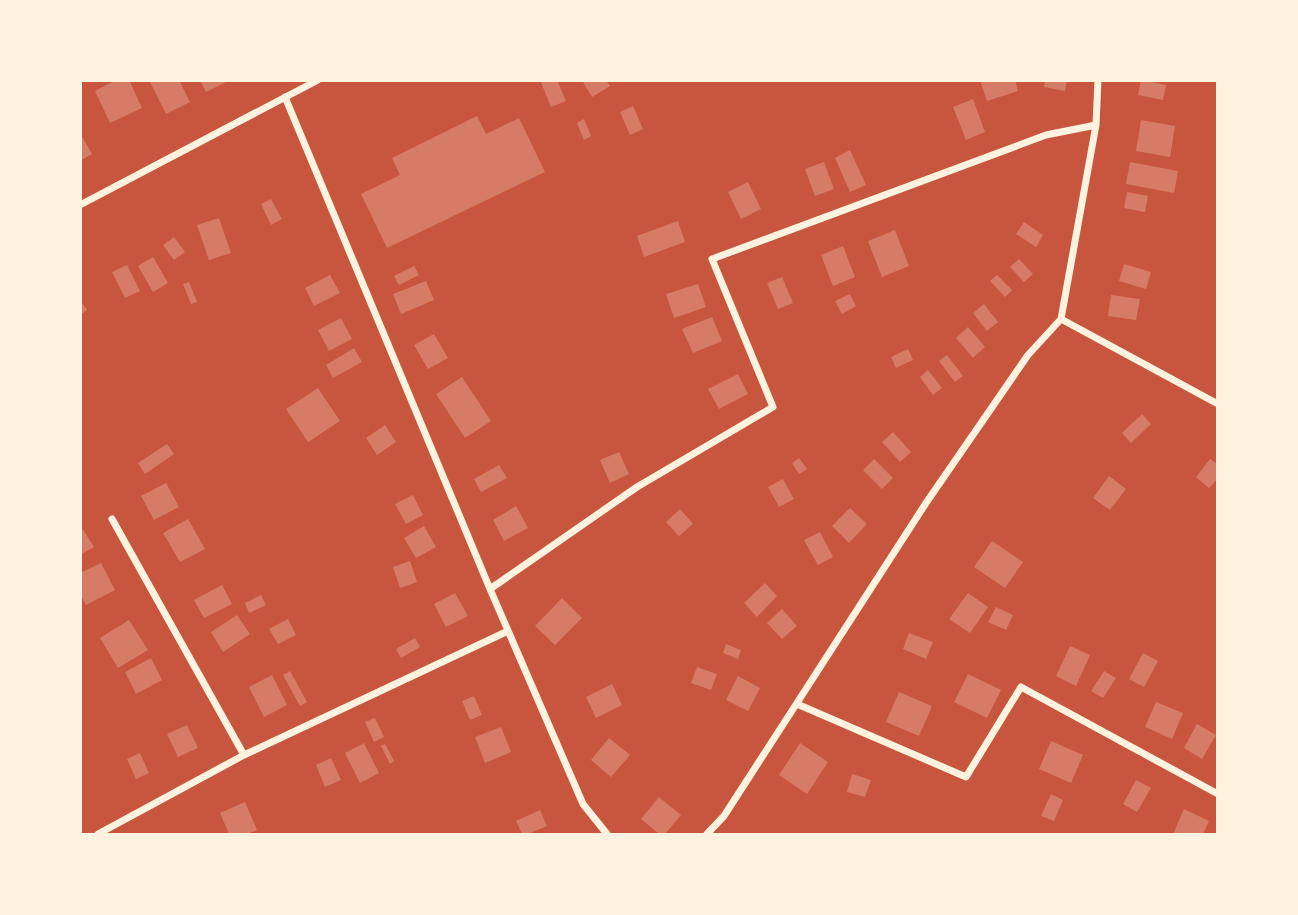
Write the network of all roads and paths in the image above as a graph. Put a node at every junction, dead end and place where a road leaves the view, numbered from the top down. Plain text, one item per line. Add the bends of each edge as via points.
1 (318, 80) edge
2 (1098, 80) edge
3 (285, 97) junction
4 (1096, 125) junction
5 (80, 205) edge
6 (1061, 319) junction
7 (1217, 404) edge
8 (112, 519) dead end
9 (490, 589) junction
10 (509, 631) junction
11 (797, 704) junction
12 (244, 755) junction
13 (1217, 794) edge
14 (98, 835) edge
15 (607, 835) edge
16 (707, 835) edge

1 - 3 street
2 - 4 street
3 - 5 street
3 - 9 street
4 - 6 street
4 - 9 street via 1046,135 712,259 773,407 637,487
6 - 7 street
6 - 11 street via 1028,355 942,480
8 - 12 street
9 - 10 street
10 - 12 street
10 - 15 street via 583,804
11 - 13 street via 966,777 1021,687
11 - 16 street
12 - 14 street

